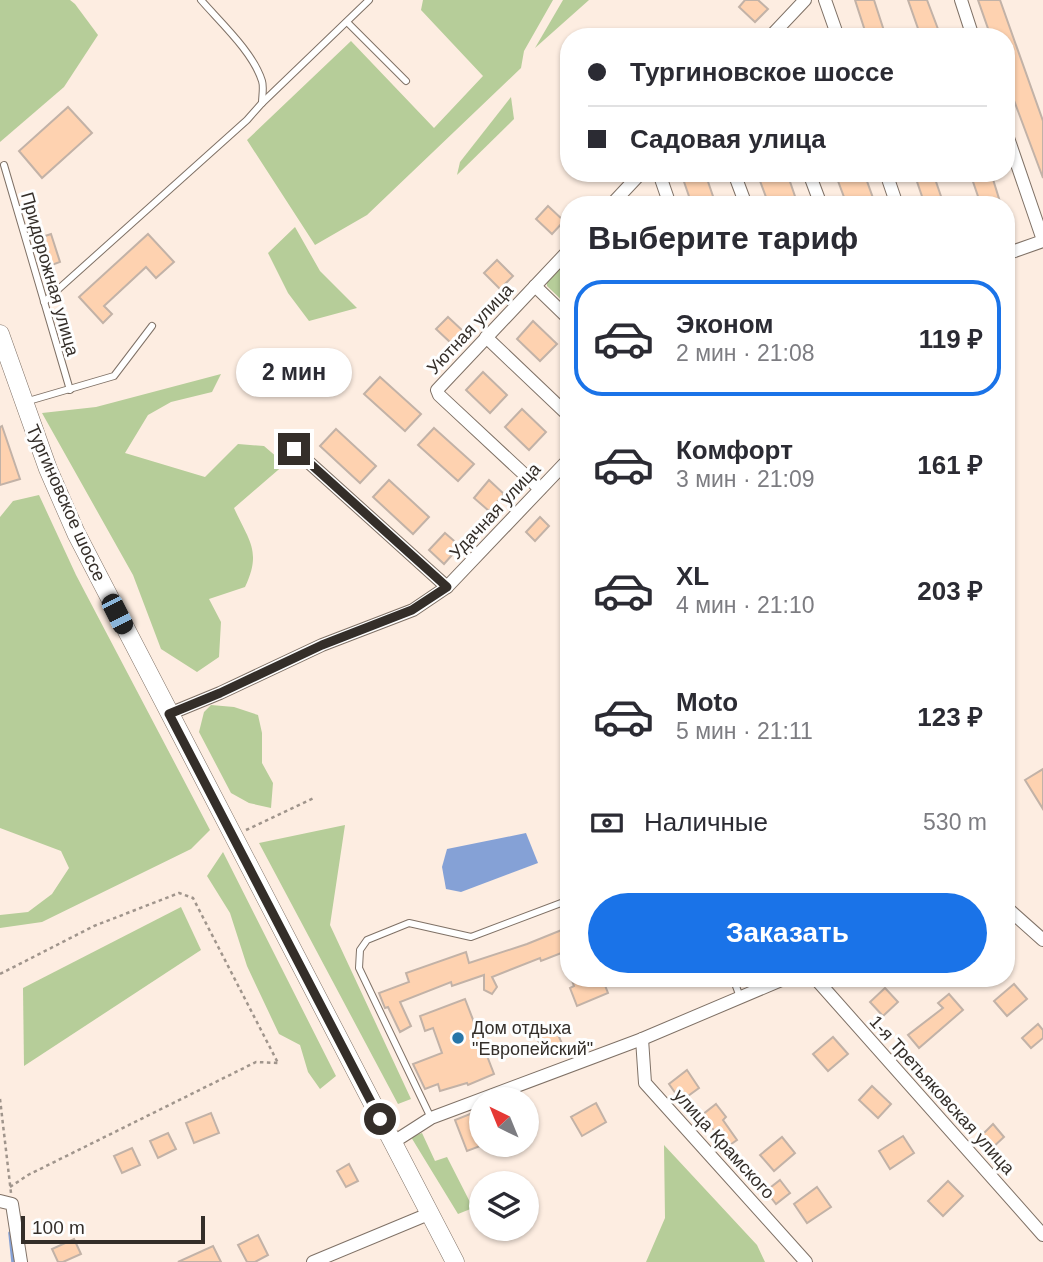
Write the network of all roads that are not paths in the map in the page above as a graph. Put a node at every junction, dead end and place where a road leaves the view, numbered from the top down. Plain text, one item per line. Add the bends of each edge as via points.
1 (201, 0) edge
2 (369, 0) edge
3 (805, 0) edge
4 (825, 0) edge
5 (961, 0) edge
6 (347, 22) junction
7 (779, 28) edge
8 (835, 28) edge
9 (970, 28) edge
10 (406, 81) dead end
11 (262, 103) junction
12 (1015, 158) edge
13 (4, 165) dead end
14 (633, 182) edge
15 (619, 196) edge
16 (1043, 240) edge
17 (1015, 251) edge
18 (560, 260) edge
19 (535, 286) junction
20 (44, 302) junction
21 (560, 310) edge
22 (152, 326) dead end
23 (0, 334) edge
24 (486, 337) junction
25 (3, 354) edge
26 (70, 390) junction
27 (23, 402) junction
28 (560, 407) edge
29 (294, 449) dead end
30 (560, 468) edge
31 (540, 489) junction
32 (447, 587) junction
33 (169, 714) junction
34 (560, 903) edge
35 (1015, 915) edge
36 (1043, 940) edge
37 (736, 987) edge
38 (765, 987) edge
39 (823, 987) edge
40 (740, 998) junction
41 (642, 1039) junction
42 (430, 1118) junction
43 (392, 1143) junction
44 (6, 1202) edge
45 (431, 1213) junction
46 (1043, 1235) edge
47 (21, 1262) edge
48 (313, 1262) edge
49 (455, 1262) edge
50 (806, 1262) edge

1 - 11 lane via 255,66 262,83
2 - 6 lane
3 - 7 street
4 - 8 street
5 - 9 street
6 - 10 lane
6 - 11 lane
11 - 20 lane
12 - 16 street
13 - 20 lane, Придорожная улица
14 - 15 street
16 - 17 street
18 - 19 street, Уютная улица
19 - 21 street
19 - 24 street, Уютная улица
20 - 26 lane, Придорожная улица
22 - 26 lane via 114,376
23 - 25 main road, Тургиновское шоссе
24 - 28 street
24 - 31 street, Уютная улица via 438,392
25 - 27 main road, Тургиновское шоссе
26 - 27 lane
27 - 33 main road, Тургиновское шоссе via 66,511
29 - 32 street
30 - 31 street, Удачная улица
31 - 32 street, Удачная улица
32 - 33 street, Удачная улица via 412,610
33 - 43 main road, Тургиновское шоссе
34 - 42 lane via 471,937 409,923 367,940 360,950 359,968
35 - 36 street
37 - 40 lane
38 - 40 street
39 - 46 street, 1-я Третьяковская улица
40 - 41 street
41 - 42 street
41 - 50 street, улица Крамского via 645,1083
42 - 43 street
43 - 45 main road, Тургиновское шоссе
44 - 47 street
45 - 48 street
45 - 49 main road, Тургиновское шоссе

